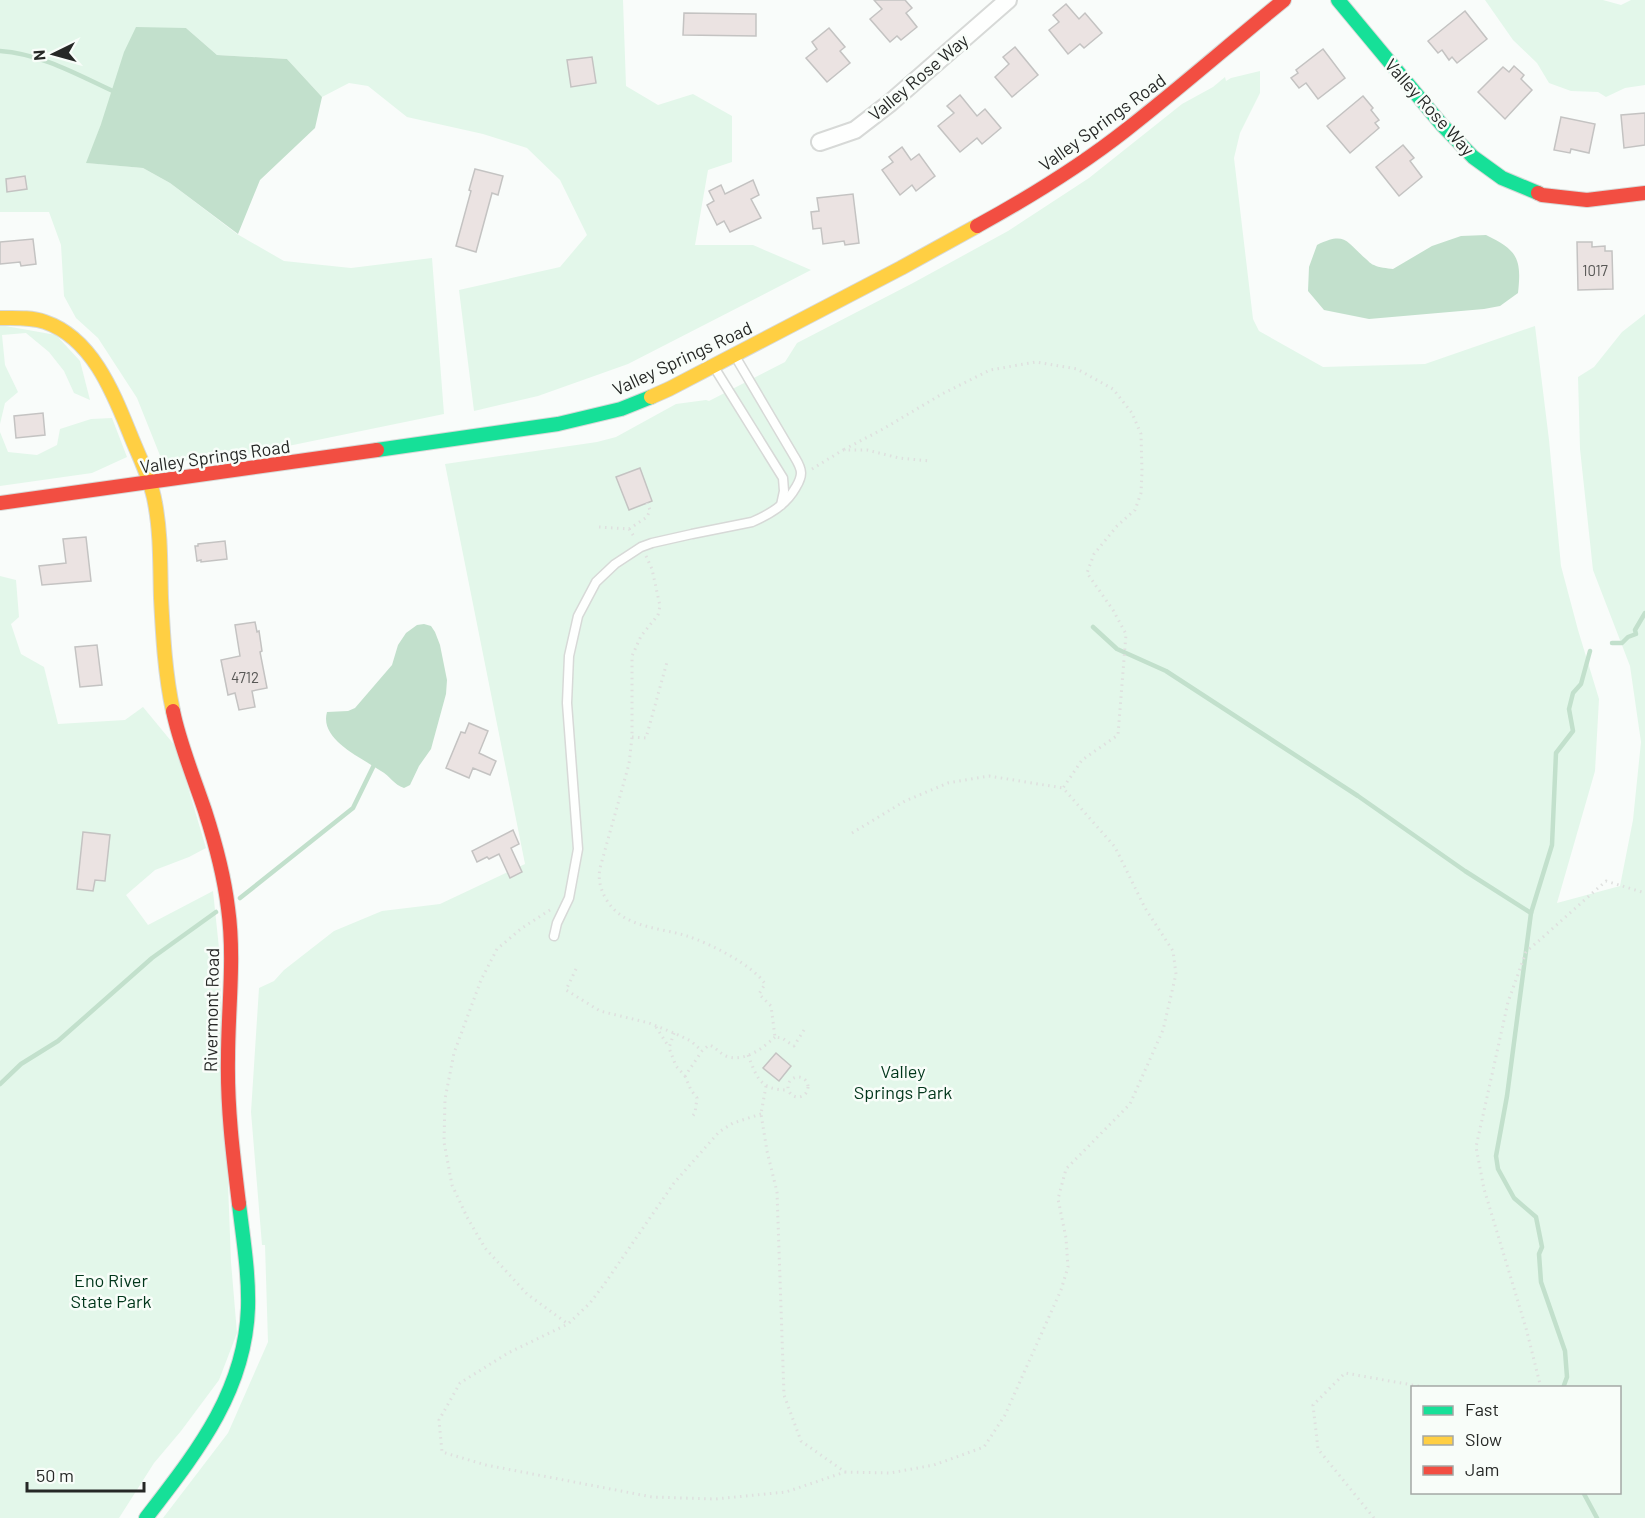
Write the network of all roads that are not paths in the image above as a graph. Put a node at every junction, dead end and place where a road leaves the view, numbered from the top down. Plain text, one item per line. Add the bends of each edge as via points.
1 (1008, 0) edge
2 (1284, 0) edge
3 (1338, 0) edge
4 (820, 142) dead end
5 (1645, 193) edge
6 (0, 318) edge
7 (735, 355) junction
8 (714, 366) junction
9 (151, 483) junction
10 (0, 502) edge
11 (781, 506) junction
12 (554, 936) dead end
13 (146, 1518) edge

1 - 4 street, Valley Rose Way via 855,130
2 - 7 street, Valley Springs Road via 1125,131 1045,187
3 - 5 street, Valley Rose Way via 1442,125 1473,157 1502,177 1542,195 1587,200
6 - 9 street, Rivermont Road via 35,319 64,330 76,340 115,397
7 - 8 street, Valley Springs Road
7 - 11 lane via 801,470 790,497
8 - 9 street, Valley Springs Road via 644,400 558,424
8 - 11 lane via 783,478
9 - 10 street, Valley Springs Road
9 - 13 street, Rivermont Road via 158,525 171,703 190,773 210,826 229,913 228,1085 247,1320 241,1356 227,1397 214,1422
11 - 12 lane via 752,522 641,547 596,582 578,616 568,656 568,714 578,849 569,898

